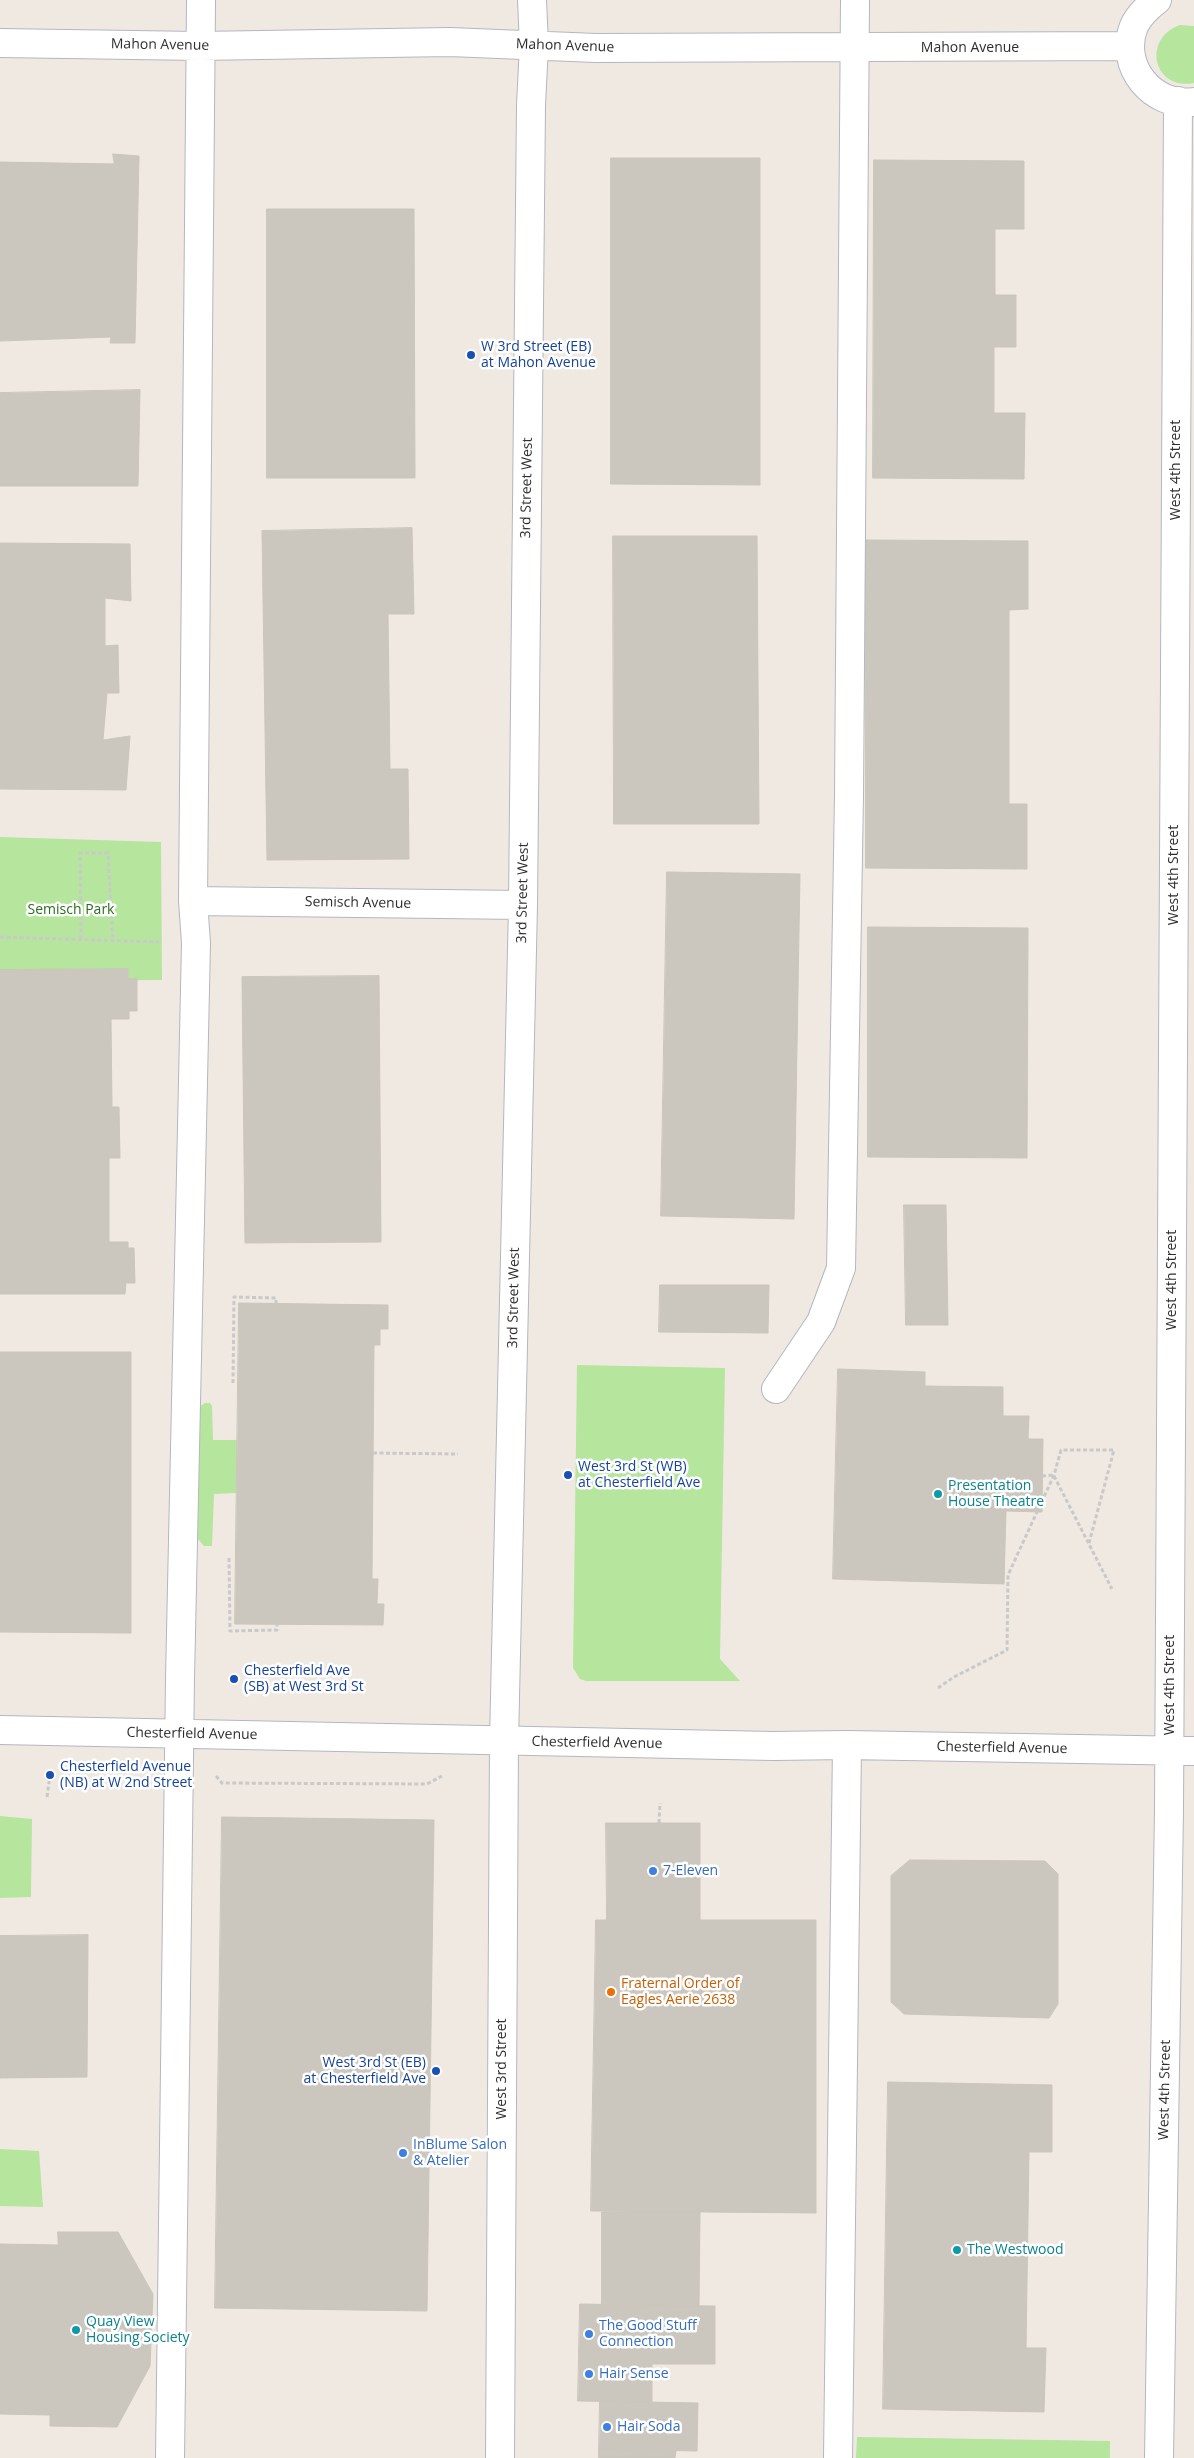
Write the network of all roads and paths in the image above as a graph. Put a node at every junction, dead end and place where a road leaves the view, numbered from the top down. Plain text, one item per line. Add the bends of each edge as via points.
1 (200, 0) edge
2 (532, 0) edge
3 (855, 0) edge
4 (1157, 0) edge
5 (0, 43) edge
6 (534, 45) junction
7 (200, 46) junction
8 (1130, 46) junction
9 (855, 49) junction
10 (1186, 101) edge
11 (193, 901) junction
12 (523, 905) junction
13 (0, 937) edge
14 (81, 940) junction
15 (113, 941) junction
16 (196, 943) junction
17 (276, 1303) dead end
18 (233, 1384) dead end
19 (776, 1389) dead end
20 (373, 1453) dead end
21 (458, 1454) dead end
22 (1054, 1475) junction
23 (1042, 1476) dead end
24 (1090, 1543) junction
25 (229, 1558) dead end
26 (1112, 1589) dead end
27 (278, 1624) dead end
28 (938, 1688) dead end
29 (0, 1730) edge
30 (179, 1734) junction
31 (504, 1740) junction
32 (847, 1745) junction
33 (1182, 1751) edge
34 (50, 1775) dead end
35 (47, 1797) dead end
36 (660, 1803) dead end
37 (659, 1823) dead end
38 (170, 2458) edge
39 (500, 2458) edge
40 (838, 2458) edge
41 (1159, 2458) edge

1 - 7 street
2 - 6 street
3 - 9 street
4 - 8 street via 1144,10 1134,26
5 - 7 street, Mahon Avenue
6 - 7 street, Mahon Avenue via 450,42
6 - 9 street, Mahon Avenue
6 - 12 street, 3rd Street West
7 - 11 street
8 - 9 street, Mahon Avenue
8 - 10 street via 1139,78 1152,91 1167,99
9 - 19 street via 841,1268 821,1322
10 - 33 street, West 4th Street
11 - 12 street, Semisch Avenue
11 - 16 street
12 - 31 street, 3rd Street West
13 - 14 path
14 - 15 path
14 - 15 path via 80,853 108,853
15 - 16 path
16 - 30 street
17 - 18 path via 276,1298 234,1297
20 - 21 path
22 - 23 path
22 - 24 path
22 - 24 path via 1061,1450 1114,1450
22 - 28 path via 1008,1575 1007,1650
24 - 26 path
25 - 27 path via 230,1631 277,1630
29 - 30 street, Chesterfield Avenue
30 - 31 street, Chesterfield Avenue
30 - 38 street
31 - 32 street, Chesterfield Avenue
31 - 39 street, West 3rd Street
32 - 33 street, Chesterfield Avenue
32 - 40 street
33 - 41 street, West 4th Street
34 - 35 path
36 - 37 path

